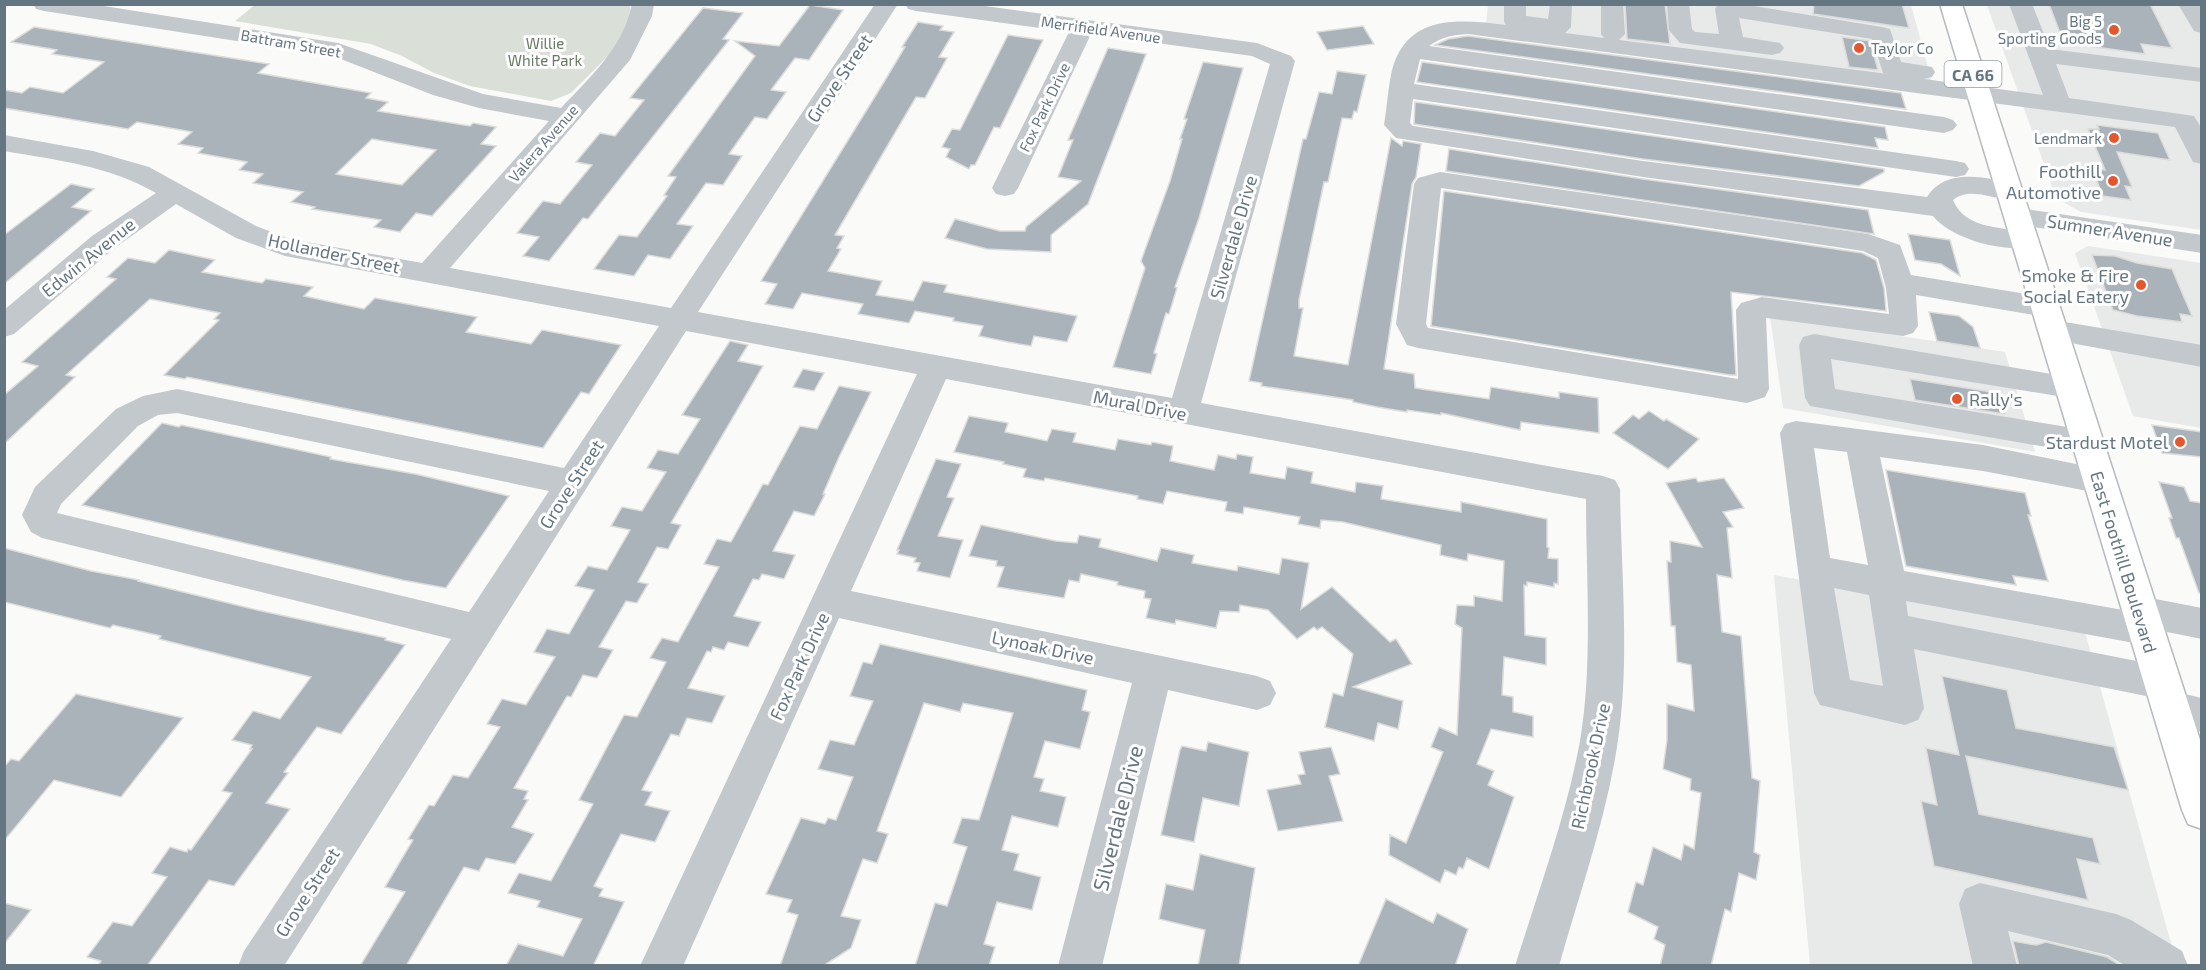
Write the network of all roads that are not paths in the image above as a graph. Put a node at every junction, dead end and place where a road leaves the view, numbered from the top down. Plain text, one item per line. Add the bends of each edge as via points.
1 (44, 4) edge
2 (643, 4) edge
3 (887, 4) edge
4 (916, 4) edge
5 (1515, 4) edge
6 (1561, 4) edge
7 (1612, 4) edge
8 (1678, 4) edge
9 (1951, 4) edge
10 (2020, 4) edge
11 (2189, 4) edge
12 (1726, 7) edge
13 (1083, 26) junction
14 (2202, 26) edge
15 (1613, 34) dead end
16 (1732, 42) junction
17 (1411, 51) junction
18 (2041, 55) junction
19 (1283, 61) joint
20 (1891, 68) junction
21 (2160, 70) junction
22 (2202, 75) edge
23 (1977, 86) junction
24 (1933, 87) junction
25 (1402, 90) junction
26 (2054, 93) junction
27 (2174, 99) junction
28 (567, 117) junction
29 (2185, 121) junction
30 (1944, 125) junction
31 (4, 143) edge
32 (2202, 156) edge
33 (1958, 177) junction
34 (1005, 188) dead end
35 (175, 192) junction
36 (1941, 208) junction
37 (2018, 216) junction
38 (2200, 247) edge
39 (429, 273) junction
40 (1901, 283) junction
41 (2049, 319) junction
42 (678, 320) junction
43 (4, 327) edge
44 (2202, 356) edge
45 (936, 367) junction
46 (2070, 387) junction
47 (1184, 413) junction
48 (1861, 441) junction
49 (2086, 442) junction
50 (2098, 480) junction
51 (572, 483) junction
52 (1603, 489) joint
53 (1814, 570) junction
54 (1887, 581) junction
55 (829, 601) junction
56 (2142, 620) junction
57 (2202, 624) edge
58 (1894, 629) junction
59 (478, 630) junction
60 (1154, 670) junction
61 (1257, 693) dead end
62 (2178, 702) edge
63 (2200, 798) edge
64 (258, 966) edge
65 (661, 966) edge
66 (1080, 966) edge
67 (1537, 966) edge
68 (1995, 966) edge
69 (2167, 966) edge

1 - 28 street, Battram Street via 338,50 479,101
2 - 28 street, Valera Avenue via 622,55
3 - 42 street, Grove Street
4 - 13 street, Merrifield Avenue
5 - 6 street via 1515,21 1560,27
7 - 15 street
8 - 16 street via 1682,30 1688,38
9 - 23 main road, East Foothill Boulevard / CA 66
10 - 18 street
11 - 14 street
12 - 16 street
12 - 20 street via 1882,34
13 - 19 street, Merrifield Avenue via 1257,51
13 - 34 street, Fox Park Drive
16 - 20 street
17 - 24 street via 1432,31 1467,27
17 - 25 street
17 - 30 street
18 - 21 street
18 - 26 street
19 - 47 street, Silverdale Drive
20 - 23 street
21 - 22 street
21 - 27 street
23 - 24 street
23 - 26 street
23 - 37 main road, East Foothill Boulevard / CA 66
24 - 30 street
25 - 33 street
25 - 36 street via 1397,125 1414,135
26 - 27 street
26 - 29 street
27 - 29 street
28 - 39 street, Valera Avenue
29 - 32 street
30 - 33 street
31 - 35 street, Hollander Street via 118,166
33 - 36 street via 1939,199
33 - 37 street
35 - 39 street, Hollander Street via 246,232 285,247
35 - 43 street, Edwin Avenue via 102,243
36 - 37 street via 1951,221 1985,234
37 - 38 street, Sumner Avenue
37 - 41 main road, East Foothill Boulevard / CA 66
39 - 42 street, Hollander Street
40 - 40 street via 1890,252 1868,243 1440,180 1427,184 1411,324 1418,338 1747,392 1754,389 1751,310 1762,307 1903,326
40 - 41 street
41 - 44 street
41 - 46 main road, East Foothill Boulevard / CA 66
42 - 45 street, Mural Drive
42 - 51 street, Grove Street
45 - 47 street, Mural Drive
45 - 55 street, Fox Park Drive
46 - 49 main road, East Foothill Boulevard / CA 66
46 - 49 street via 1814,345 1821,398
47 - 52 street, Mural Drive
48 - 50 street via 1983,458
48 - 53 street via 1796,433
48 - 54 street
49 - 50 main road, East Foothill Boulevard / CA 66
50 - 56 main road, East Foothill Boulevard / CA 66
51 - 59 street, Grove Street
51 - 59 street via 165,401 142,408 121,423 41,506 39,515 43,522 54,528
52 - 67 street, Richbrook Drive via 1605,691 1599,741 1588,794
53 - 54 street
53 - 58 street via 1833,693 1905,708
54 - 56 street
54 - 58 street
55 - 60 street, Lynoak Drive
55 - 65 street, Fox Park Drive
56 - 57 street
56 - 62 main road, East Foothill Boulevard / CA 66
58 - 62 street
59 - 64 street, Grove Street
60 - 61 street, Lynoak Drive
60 - 66 street, Silverdale Drive
62 - 63 main road, East Foothill Boulevard / CA 66
68 - 69 street via 1980,904 2116,935

